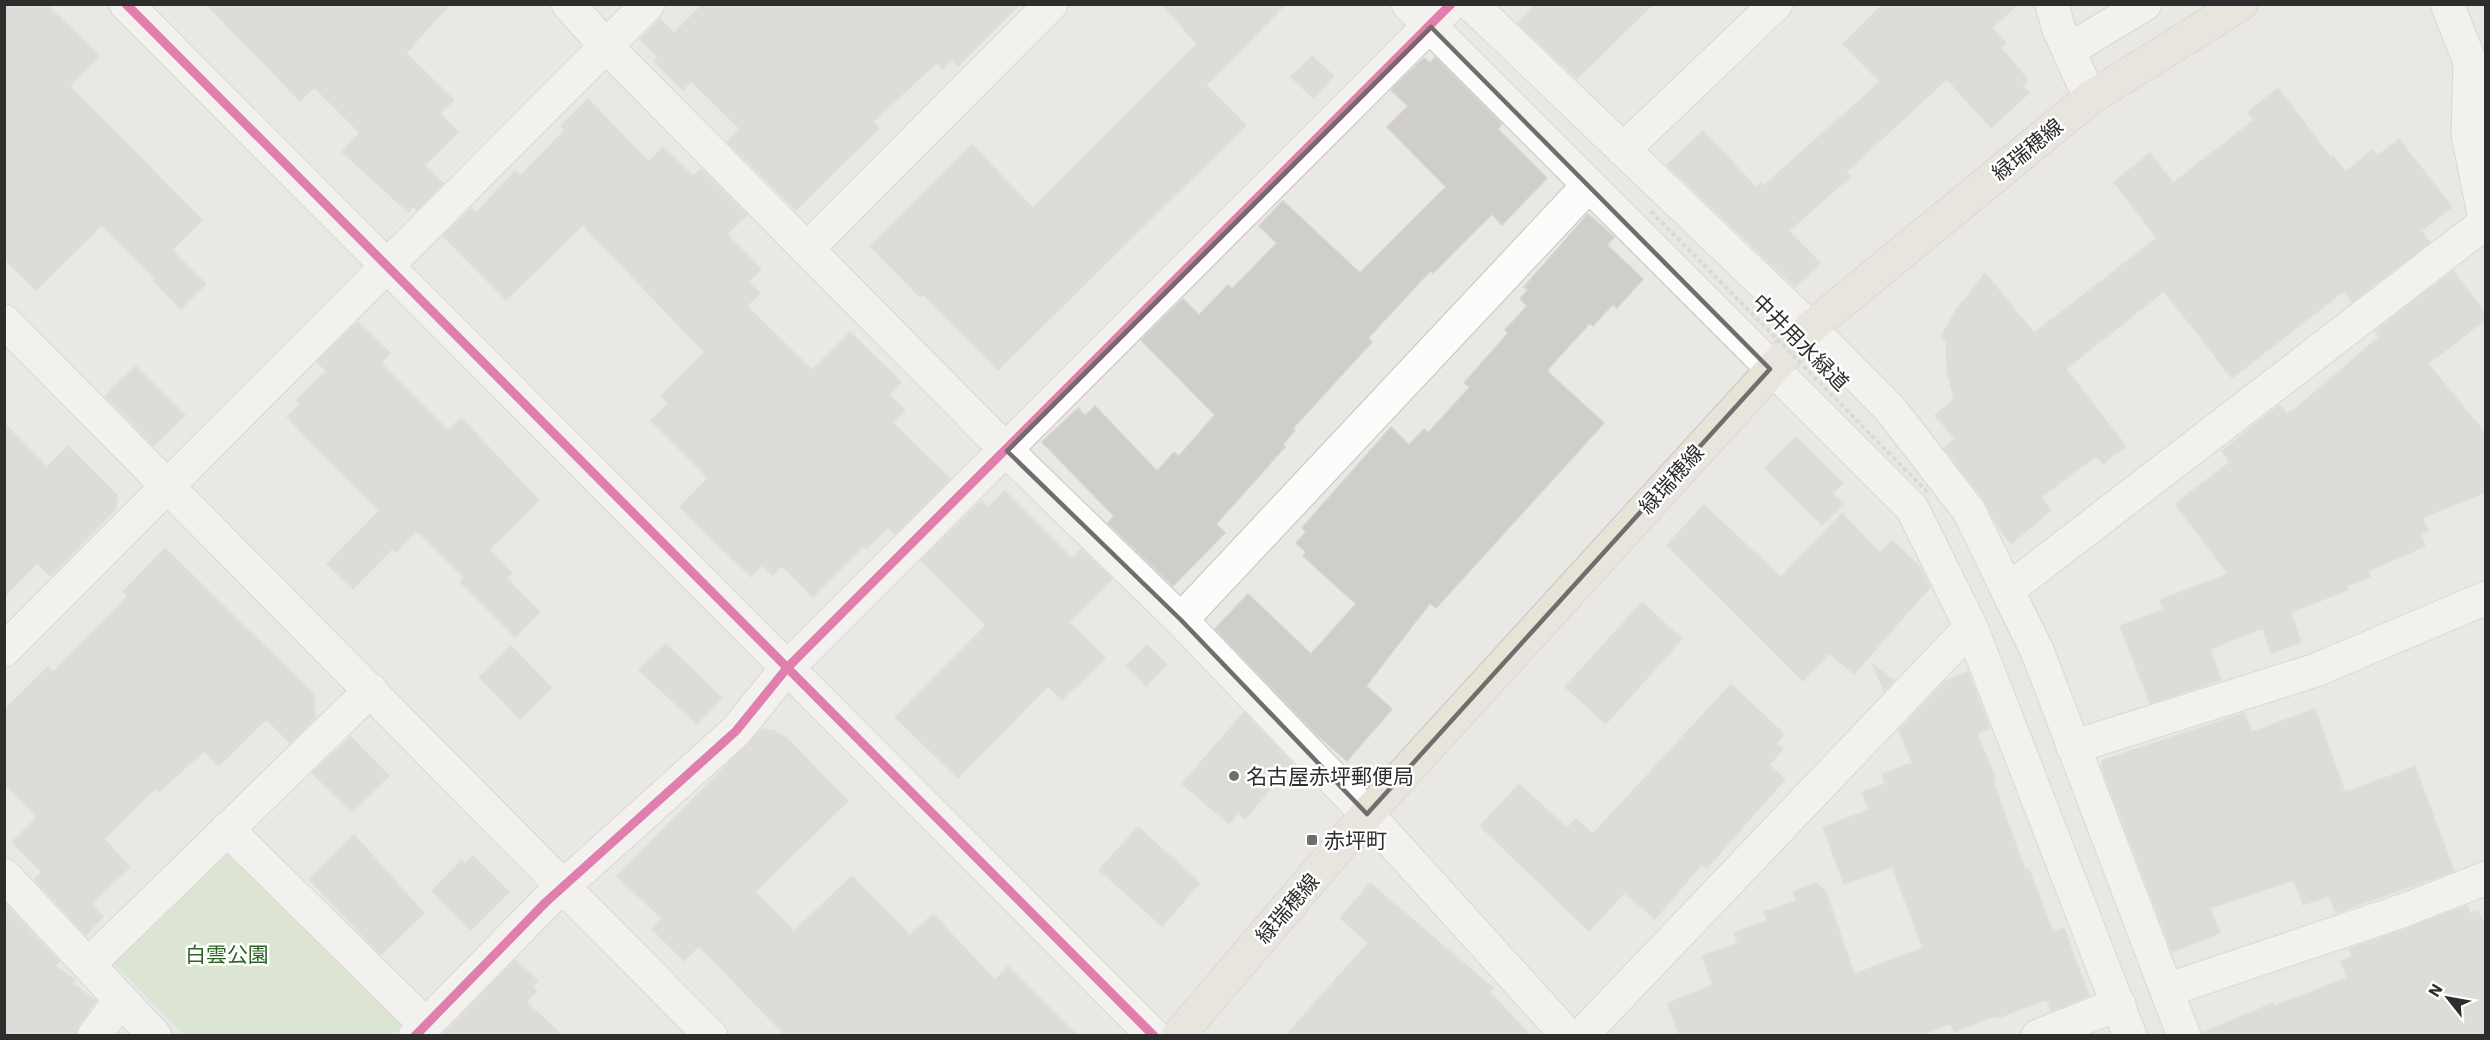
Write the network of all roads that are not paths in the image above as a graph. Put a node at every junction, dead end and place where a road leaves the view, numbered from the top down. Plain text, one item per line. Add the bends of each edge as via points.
1 (126, 4) edge
2 (568, 4) edge
3 (648, 4) edge
4 (1051, 4) edge
5 (1471, 4) edge
6 (1776, 4) edge
7 (2052, 4) edge
8 (2145, 4) edge
9 (2241, 4) edge
10 (2447, 4) edge
11 (1430, 12) edge
12 (606, 46) junction
13 (2069, 50) junction
14 (2090, 98) junction
15 (1623, 150) junction
16 (1588, 186) junction
17 (2485, 223) edge
18 (808, 248) junction
19 (386, 265) junction
20 (4, 321) edge
21 (1810, 327) junction
22 (1770, 369) junction
23 (1007, 451) junction
24 (168, 485) junction
25 (2008, 590) junction
26 (2486, 598) edge
27 (1181, 620) junction
28 (1971, 627) junction
29 (4, 650) edge
30 (787, 668) junction
31 (371, 690) junction
32 (2073, 747) junction
33 (1368, 814) junction
34 (227, 830) junction
35 (4, 875) edge
36 (2486, 878) edge
37 (566, 886) junction
38 (89, 964) junction
39 (2167, 990) junction
40 (121, 999) junction
41 (2119, 1004) junction
42 (420, 1030) edge
43 (94, 1035) edge
44 (155, 1035) edge
45 (711, 1035) edge
46 (1154, 1035) edge
47 (1178, 1035) edge
48 (1568, 1035) edge
49 (1581, 1035) edge
50 (2038, 1035) edge
51 (2130, 1035) edge
52 (2184, 1035) edge

1 - 19 street
2 - 12 street
3 - 12 street
4 - 18 street
5 - 15 street
6 - 15 street
7 - 13 street
8 - 13 street
9 - 14 main road, 緑瑞穂線
10 - 17 street via 2470,62 2468,134
11 - 16 street
11 - 23 street
12 - 18 street
12 - 19 street
13 - 14 street
14 - 21 main road, 緑瑞穂線
15 - 21 street
16 - 22 street
16 - 27 street
17 - 25 street
18 - 23 street
19 - 24 street
19 - 30 street
20 - 24 street
21 - 22 main road, 緑瑞穂線
21 - 25 street via 1891,410 1969,512
22 - 28 street via 1911,508
22 - 33 main road, 緑瑞穂線
23 - 27 street
23 - 30 street
24 - 29 street
24 - 31 street
25 - 32 street via 2038,653
26 - 32 street via 2316,670
27 - 33 street
28 - 41 street
28 - 49 street
30 - 37 street via 736,731
30 - 46 street
31 - 34 street
31 - 37 street
32 - 39 street
33 - 47 main road, 緑瑞穂線
33 - 48 street
34 - 38 street
34 - 42 street
35 - 38 street
36 - 39 street via 2402,911
37 - 42 street
37 - 45 street
38 - 40 street
39 - 52 street
40 - 43 street
40 - 44 street
41 - 50 street
41 - 51 street

